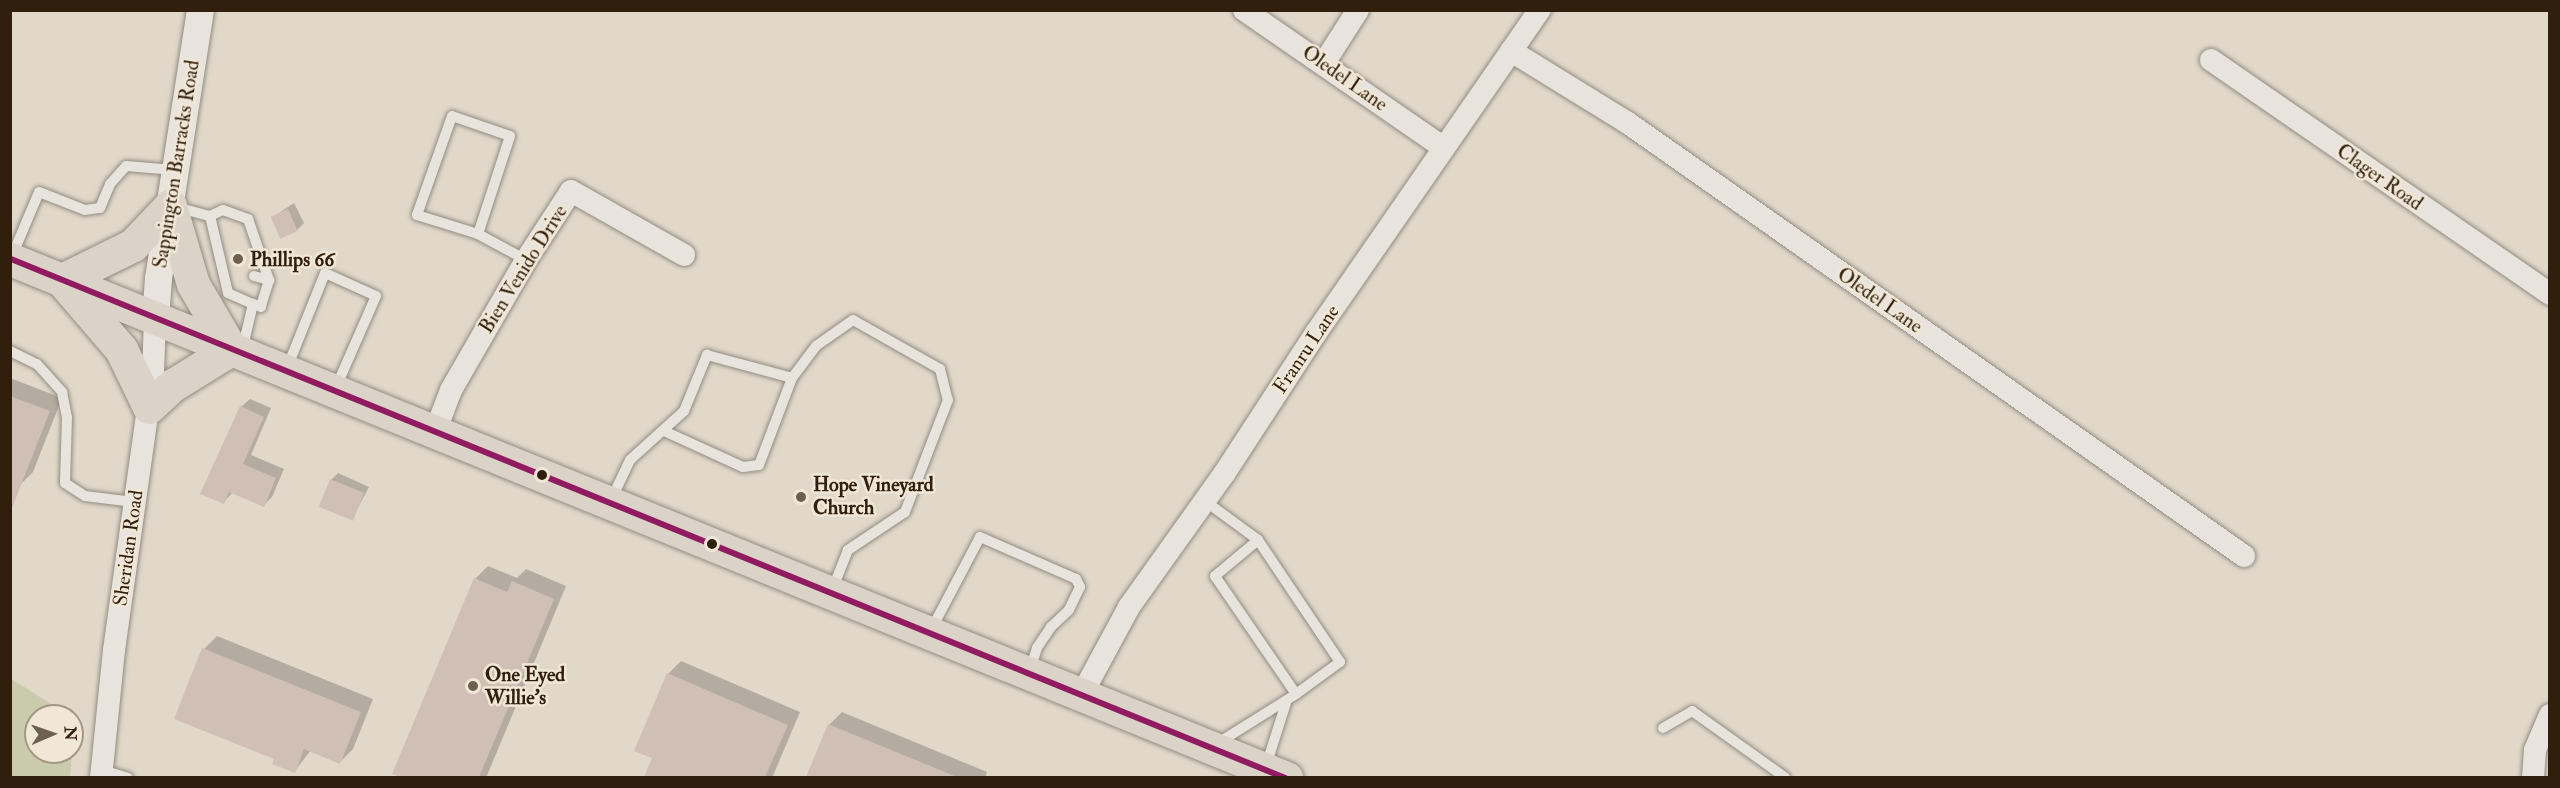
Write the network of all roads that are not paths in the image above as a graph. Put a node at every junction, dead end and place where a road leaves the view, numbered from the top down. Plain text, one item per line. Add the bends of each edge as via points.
1 (200, 10) edge
2 (1244, 10) edge
3 (1358, 10) edge
4 (1540, 10) edge
5 (1511, 51) junction
6 (2211, 60) dead end
7 (1324, 63) junction
8 (1444, 148) junction
9 (175, 170) junction
10 (170, 206) junction
11 (210, 216) junction
12 (478, 234) junction
13 (248, 249) dead end
14 (261, 252) junction
15 (684, 255) dead end
16 (10, 259) edge
17 (526, 260) junction
18 (254, 276) dead end
19 (62, 280) junction
20 (269, 280) junction
21 (2550, 294) edge
22 (253, 304) junction
23 (156, 318) junction
24 (10, 351) edge
25 (236, 351) junction
26 (286, 371) junction
27 (792, 378) junction
28 (335, 390) junction
29 (149, 407) junction
30 (664, 431) junction
31 (435, 432) junction
32 (1205, 501) junction
33 (134, 502) junction
34 (610, 503) junction
35 (1258, 540) junction
36 (2244, 556) dead end
37 (831, 592) junction
38 (930, 633) junction
39 (1029, 673) junction
40 (1082, 694) junction
41 (1296, 694) junction
42 (1286, 703) junction
43 (2550, 715) edge
44 (1663, 728) dead end
45 (1212, 746) junction
46 (1263, 772) edge
47 (101, 774) edge
48 (128, 777) edge
49 (1786, 777) edge
50 (2533, 777) edge

1 - 9 street, Sappington Barracks Road
2 - 7 street, Oledel Lane
3 - 7 street
4 - 5 street, Franru Lane
5 - 8 street, Franru Lane
5 - 36 street, Oledel Lane via 1628,123
6 - 21 street, Clager Road
7 - 8 street, Oledel Lane
8 - 32 street, Franru Lane
9 - 10 street, Sappington Barracks Road
9 - 16 lane via 126,166 110,184 100,208 85,210 39,192
10 - 11 lane
10 - 19 main road via 133,245
10 - 23 street, Sappington Barracks Road
10 - 25 main road via 190,277
11 - 14 lane via 223,210 248,219
11 - 22 lane via 219,240 228,293
12 - 12 lane via 417,215 452,116 510,136
12 - 17 lane
13 - 14 lane
14 - 20 lane
15 - 17 street, Bien Venido Drive via 571,191
16 - 19 main road
17 - 31 street, Bien Venido Drive via 451,390
18 - 20 lane
19 - 23 main road
19 - 29 main road via 121,349
20 - 22 lane via 261,307
22 - 25 lane
23 - 25 main road
23 - 29 street, Sheridan Road
24 - 33 lane via 37,364 62,392 67,418 65,483 85,496
25 - 26 main road
25 - 29 main road via 173,385
26 - 28 main road
26 - 28 lane via 325,273 376,296
27 - 30 lane via 707,356 684,411
27 - 30 lane via 759,465 743,467
27 - 37 lane via 816,346 853,320 940,369 948,400 905,512 849,550
28 - 31 main road
29 - 33 street, Sheridan Road
30 - 34 lane via 630,460
31 - 34 main road
32 - 35 lane
32 - 40 street, Franru Lane via 1129,607
33 - 47 street, Sheridan Road
34 - 37 main road
35 - 41 lane via 1215,576
35 - 41 lane via 1340,662
37 - 38 main road
38 - 39 main road
38 - 39 lane via 945,597 980,537 1076,579 1080,587 1069,610 1050,627 1037,648
39 - 40 main road
40 - 45 main road
41 - 42 lane
42 - 45 lane
42 - 46 lane
43 - 50 street via 2535,750
44 - 49 lane via 1692,711
45 - 46 main road
47 - 48 lane

